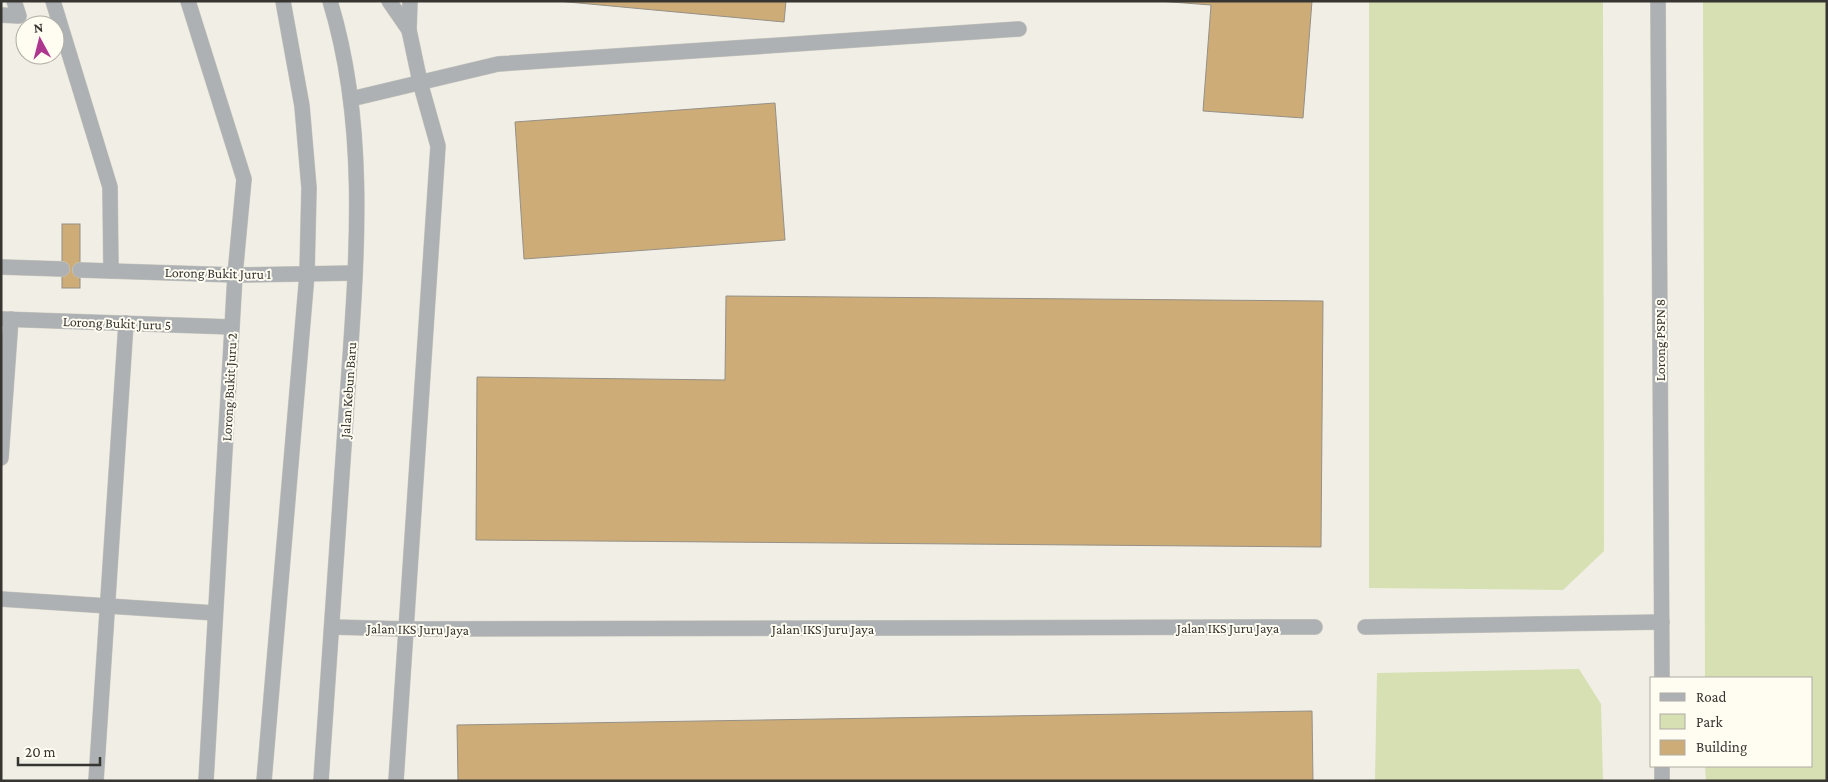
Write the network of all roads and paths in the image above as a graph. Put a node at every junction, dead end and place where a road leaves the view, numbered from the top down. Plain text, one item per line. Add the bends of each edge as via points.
1 (54, 1) edge
2 (188, 1) edge
3 (283, 1) edge
4 (330, 1) edge
5 (390, 1) edge
6 (410, 1) edge
7 (1658, 1) edge
8 (17, 8) edge
9 (1, 15) edge
10 (1019, 29) dead end
11 (409, 30) junction
12 (420, 82) junction
13 (351, 99) junction
14 (1, 267) edge
15 (62, 269) dead end
16 (80, 270) dead end
17 (111, 271) junction
18 (355, 273) junction
19 (307, 274) junction
20 (235, 275) junction
21 (6, 319) edge
22 (126, 323) junction
23 (232, 327) junction
24 (1, 458) edge
25 (1, 599) edge
26 (108, 606) junction
27 (216, 613) junction
28 (1662, 622) junction
29 (332, 627) junction
30 (1315, 627) dead end
31 (1365, 627) dead end
32 (407, 630) junction
33 (1662, 677) edge
34 (1662, 767) edge
35 (96, 781) edge
36 (206, 781) edge
37 (264, 781) edge
38 (321, 781) edge
39 (396, 781) edge
40 (1662, 781) edge

1 - 17 street via 110,187
2 - 20 street, Lorong Bukit Juru 2 via 244,179
3 - 19 street via 302,106 309,188
4 - 13 street, Jalan Kebun Baru
5 - 11 street
6 - 11 street
7 - 28 street, Lorong PSPN 8
8 - 9 street
10 - 12 street via 498,64
11 - 12 street
12 - 13 street
12 - 32 street via 438,146
13 - 18 street, Jalan Kebun Baru via 357,181
14 - 15 street
16 - 17 street, Lorong Bukit Juru 1
17 - 20 street, Lorong Bukit Juru 1
18 - 19 street, Lorong Bukit Juru 1
18 - 29 street, Jalan Kebun Baru
19 - 20 street, Lorong Bukit Juru 1
19 - 37 street
20 - 23 street, Lorong Bukit Juru 2
21 - 22 street, Lorong Bukit Juru 5
21 - 24 street
22 - 23 street, Lorong Bukit Juru 5
22 - 26 street
23 - 27 street, Lorong Bukit Juru 2
25 - 26 street
26 - 27 street
26 - 35 street
27 - 36 street, Lorong Bukit Juru 2
28 - 31 street
28 - 33 street, Lorong PSPN 8
29 - 32 street, Jalan IKS Juru Jaya
29 - 38 street, Jalan Kebun Baru
30 - 32 street, Jalan IKS Juru Jaya
32 - 39 street
34 - 40 street

